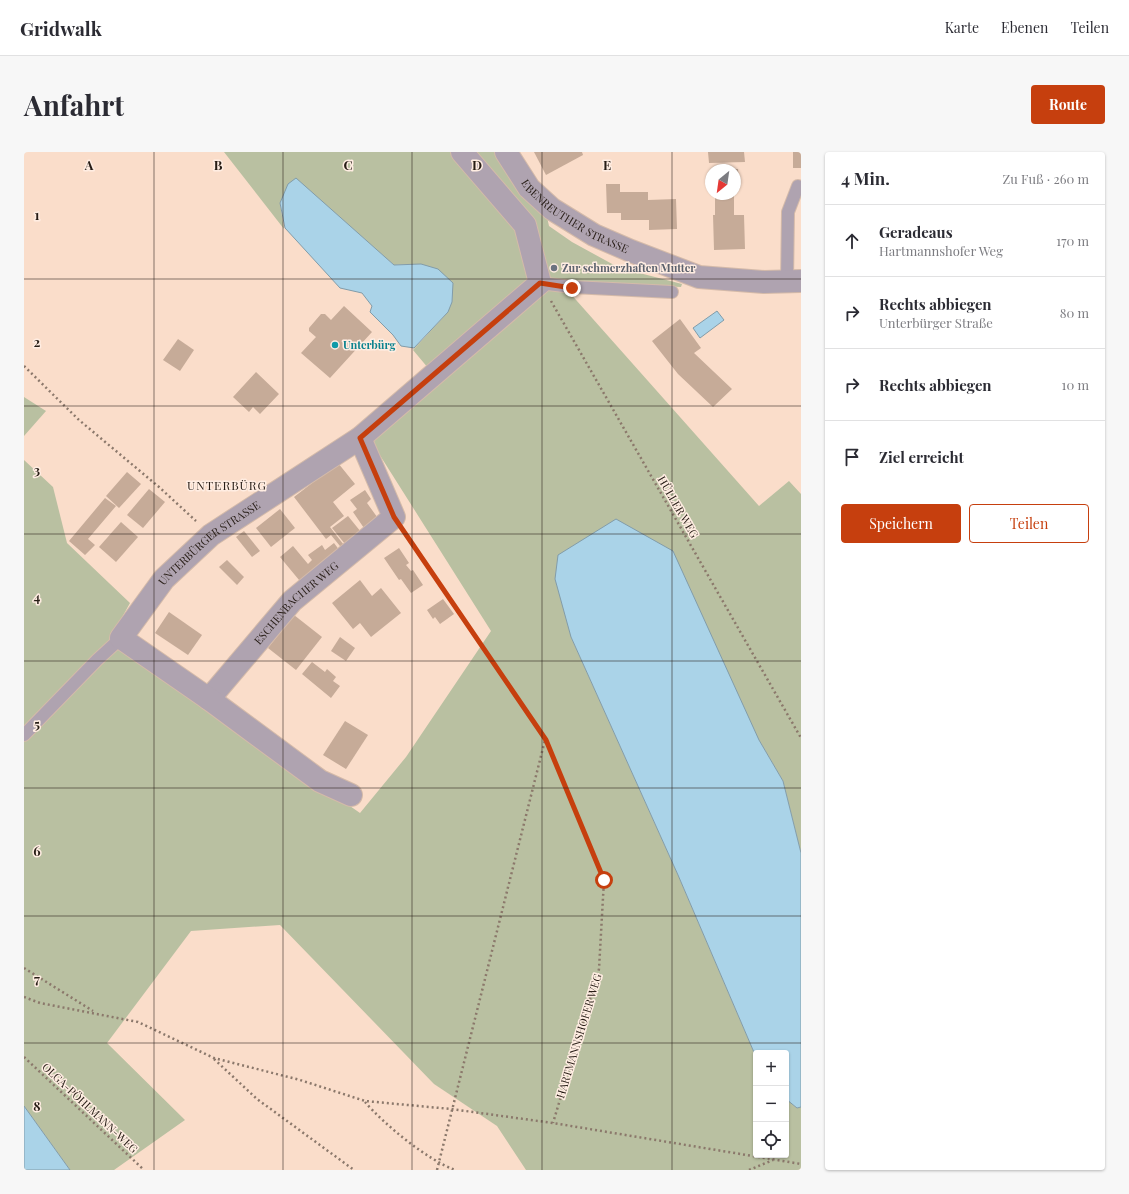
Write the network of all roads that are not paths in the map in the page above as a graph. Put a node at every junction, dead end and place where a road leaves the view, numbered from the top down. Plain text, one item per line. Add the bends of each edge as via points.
1 (462, 152) edge
2 (506, 152) edge
3 (798, 186) dead end
4 (794, 282) edge
5 (540, 283) junction
6 (672, 292) dead end
7 (360, 438) junction
8 (121, 638) junction
9 (208, 699) junction
10 (24, 735) edge
11 (351, 795) dead end

1 - 5 street via 525,225
2 - 4 street, EBENREUTHER STRASSE via 529,188 552,209 594,235 698,277
3 - 4 lane via 788,212
5 - 6 lane via 572,288
5 - 7 street, UNTERBÜRGER STRASSE
7 - 8 street, UNTERBÜRGER STRASSE via 211,535 164,579
7 - 9 street, ESCHENBACHER WEG via 394,517 292,601
8 - 9 street
8 - 10 lane, UNTERBÜRGER STRASSE
9 - 11 street via 320,781

